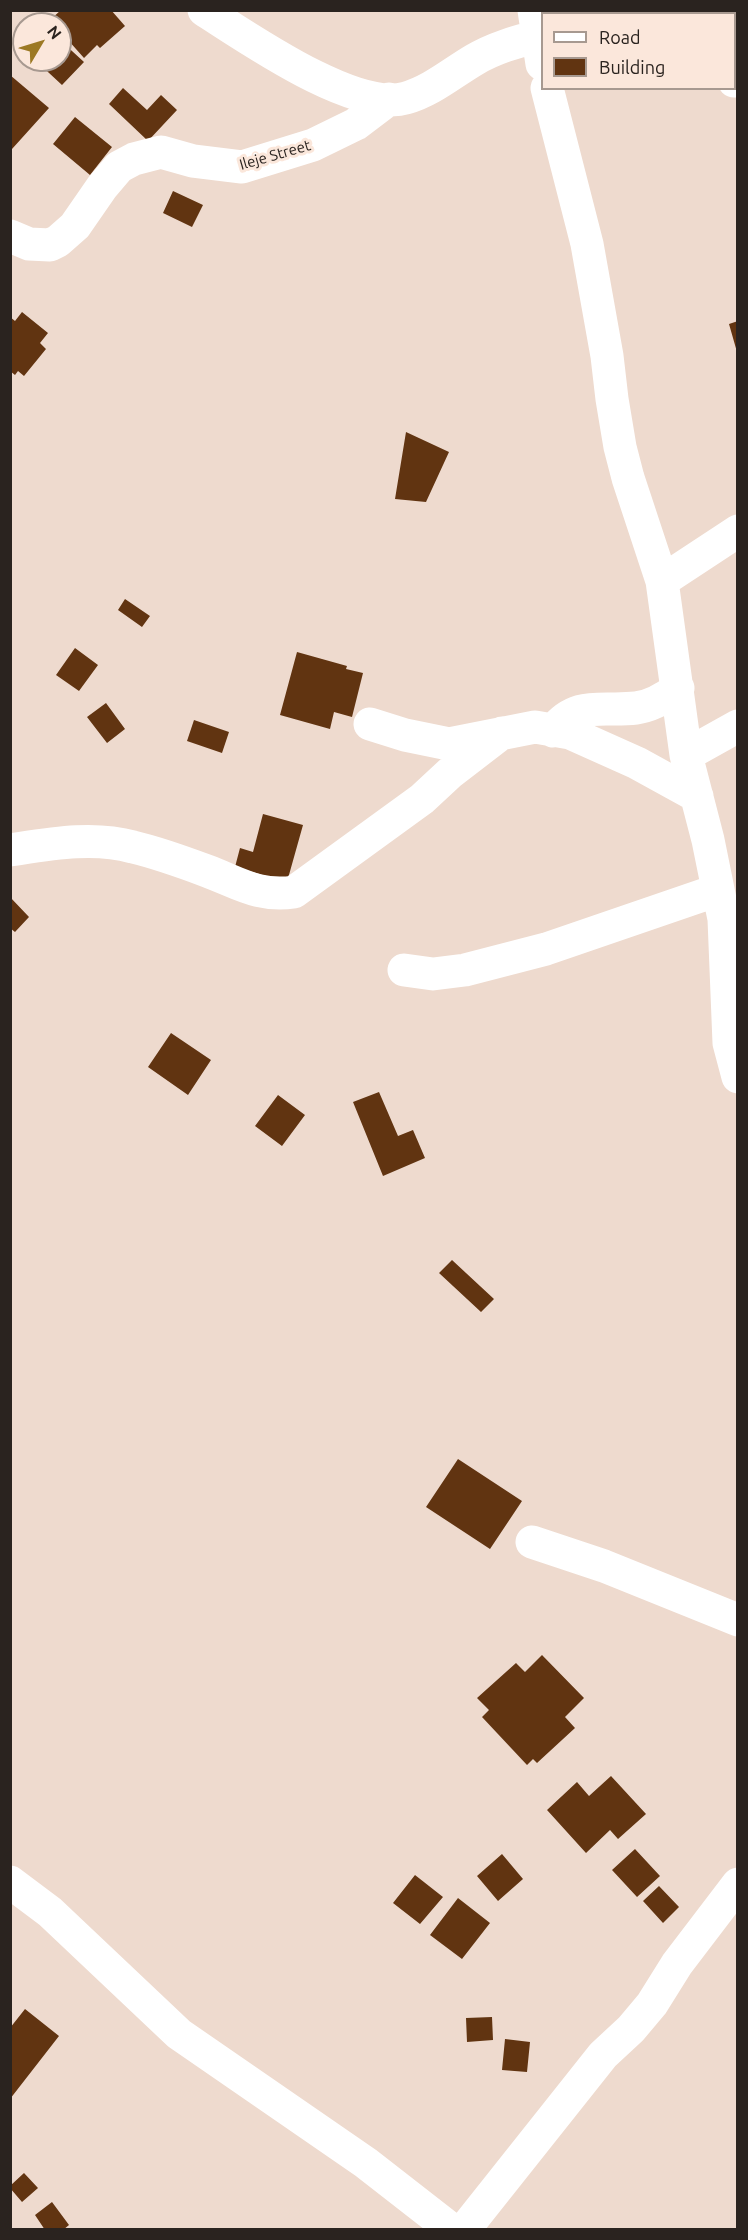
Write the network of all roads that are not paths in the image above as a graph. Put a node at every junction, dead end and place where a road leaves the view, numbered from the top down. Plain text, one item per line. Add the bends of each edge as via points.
1 (204, 10) edge
2 (538, 37) edge
3 (548, 90) edge
4 (389, 99) junction
5 (10, 236) edge
6 (738, 531) edge
7 (662, 581) junction
8 (678, 688) junction
9 (370, 724) dead end
10 (738, 726) edge
11 (553, 731) junction
12 (502, 733) junction
13 (686, 755) junction
14 (697, 796) junction
15 (10, 850) edge
16 (718, 890) junction
17 (404, 970) dead end
18 (738, 1077) edge
19 (532, 1542) dead end
20 (738, 1620) edge
21 (10, 1882) edge
22 (738, 1884) edge
23 (452, 2229) edge
24 (464, 2229) edge

1 - 4 street via 342,89
2 - 4 street via 476,59 405,99
3 - 7 street via 587,244 620,447
4 - 5 street, Ileje Street via 356,124 314,145 242,167 193,161 161,152 134,159 119,167 75,226 58,241 29,244
6 - 7 street
7 - 8 street
8 - 11 street via 650,705 575,712 561,720
8 - 13 street
9 - 12 street via 449,744
10 - 13 street
11 - 12 street via 535,727
11 - 14 street via 570,733 626,758
12 - 15 street via 413,806 294,892 275,895 130,846 79,841
13 - 14 street
14 - 16 street
16 - 17 street via 546,948 465,970 433,974
16 - 18 street via 724,919 729,1043
19 - 20 street via 604,1566
21 - 23 street via 50,1912 179,2034 366,2163
22 - 24 street via 652,2004 603,2055

